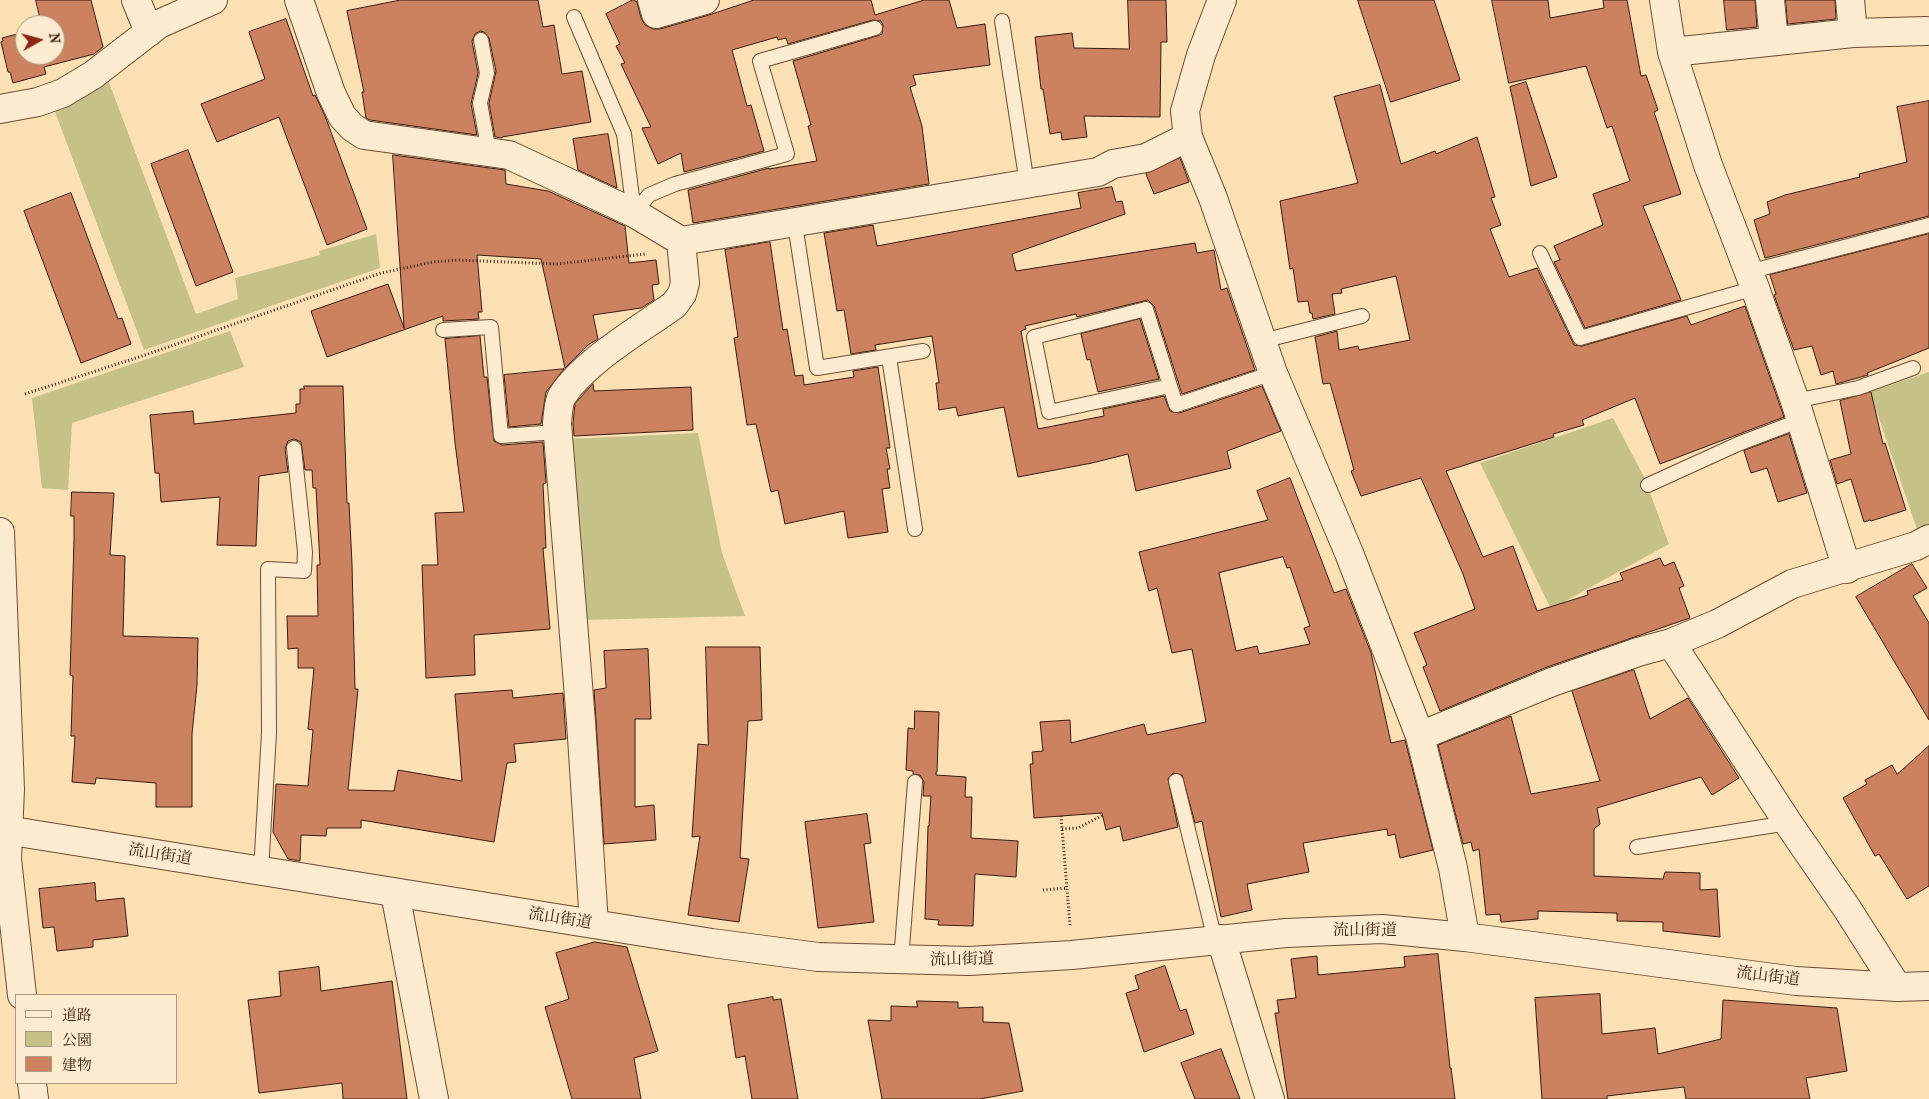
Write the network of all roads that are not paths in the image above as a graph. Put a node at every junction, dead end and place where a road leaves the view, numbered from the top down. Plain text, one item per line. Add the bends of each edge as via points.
1 (136, 0) edge
2 (213, 0) edge
3 (300, 0) edge
4 (652, 0) edge
5 (705, 0) edge
6 (1222, 0) edge
7 (1664, 0) edge
8 (1770, 0) edge
9 (1850, 0) edge
10 (574, 18) dead end
11 (1002, 21) dead end
12 (875, 28) dead end
13 (1926, 31) dead end
14 (149, 32) junction
15 (1853, 32) junction
16 (481, 40) dead end
17 (1774, 41) junction
18 (1672, 52) junction
19 (0, 109) edge
20 (1188, 138) junction
21 (489, 152) junction
22 (1027, 184) junction
23 (634, 213) junction
24 (795, 224) junction
25 (1929, 225) edge
26 (681, 246) junction
27 (1540, 253) dead end
28 (1752, 280) junction
29 (1362, 316) dead end
30 (443, 330) dead end
31 (1262, 341) junction
32 (923, 351) dead end
33 (889, 356) junction
34 (1913, 368) dead end
35 (1273, 374) junction
36 (1170, 386) junction
37 (1798, 411) junction
38 (557, 432) junction
39 (294, 448) dead end
40 (1648, 485) dead end
41 (915, 529) dead end
42 (0, 532) edge
43 (1929, 539) edge
44 (1847, 568) junction
45 (1671, 643) junction
46 (1420, 736) junction
47 (1176, 781) dead end
48 (914, 782) dead end
49 (1788, 823) junction
50 (4, 830) edge
51 (1637, 847) dead end
52 (261, 871) junction
53 (395, 893) junction
54 (594, 924) junction
55 (1465, 937) junction
56 (1218, 940) junction
57 (901, 960) junction
58 (1929, 986) edge
59 (1897, 987) junction
60 (22, 994) edge
61 (32, 1084) edge
62 (34, 1099) edge
63 (434, 1099) edge
64 (1270, 1099) edge

1 - 14 street
2 - 14 street via 159,24
3 - 21 street via 331,93 342,116 352,127 364,135
4 - 5 street via 656,14
6 - 20 street via 1201,55 1185,111
7 - 18 street
8 - 17 street
9 - 15 street
10 - 23 lane via 624,134
11 - 22 lane
12 - 23 lane via 760,61 787,154 675,184 649,195
13 - 15 street
14 - 19 street via 94,75 63,94
15 - 17 street
16 - 21 lane via 488,73 480,103
17 - 18 street
18 - 28 street via 1708,165
20 - 22 street via 1146,158 1113,164 1098,172
20 - 31 street
21 - 23 street via 509,155
22 - 24 street
23 - 26 street
24 - 26 street
24 - 33 lane via 817,368
25 - 28 lane
26 - 38 street via 685,284 682,294 674,305 593,363 574,382 561,398
27 - 28 lane via 1580,338
28 - 37 street
29 - 31 lane
30 - 38 lane via 491,327 501,436
31 - 35 street
32 - 33 lane
33 - 41 lane
34 - 37 lane
35 - 36 lane via 1176,405
35 - 46 street via 1349,553
36 - 36 lane via 1146,309 1034,337 1049,412
37 - 40 lane via 1738,444
37 - 44 street
38 - 54 street
39 - 52 lane via 304,571 268,569 269,733
42 - 50 street via 10,789
43 - 44 street
44 - 45 street via 1792,584 1717,624
45 - 46 street via 1552,682
45 - 49 street
46 - 55 street via 1453,868
47 - 56 lane
48 - 57 lane
49 - 51 lane
49 - 59 street
50 - 52 street, 流山街道
50 - 60 street
52 - 53 street, 流山街道
53 - 54 street, 流山街道
53 - 63 street
54 - 57 street, 流山街道 via 818,957
55 - 56 street, 流山街道 via 1382,929
55 - 59 street, 流山街道 via 1796,981
56 - 57 street, 流山街道 via 1072,955 969,961
56 - 64 street
58 - 59 street, 流山街道
61 - 62 street

